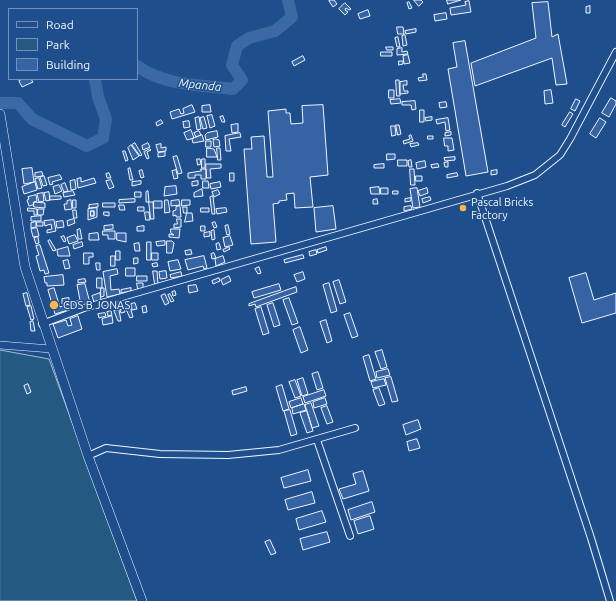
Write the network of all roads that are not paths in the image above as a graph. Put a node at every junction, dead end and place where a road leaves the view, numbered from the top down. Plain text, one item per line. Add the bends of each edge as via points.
1 (616, 52) edge
2 (1, 118) edge
3 (477, 193) junction
4 (42, 324) junction
5 (0, 345) edge
6 (51, 349) junction
7 (355, 428) dead end
8 (317, 440) junction
9 (88, 456) junction
10 (350, 536) dead end
11 (142, 601) edge
12 (610, 601) edge

1 - 3 street via 560,155 535,175 507,186
2 - 4 main road via 23,260
3 - 4 street via 92,306
3 - 12 street
4 - 6 main road
5 - 6 street
6 - 9 main road
7 - 8 street
8 - 9 street via 279,450 228,455 160,454 106,448
8 - 10 street
9 - 11 main road

